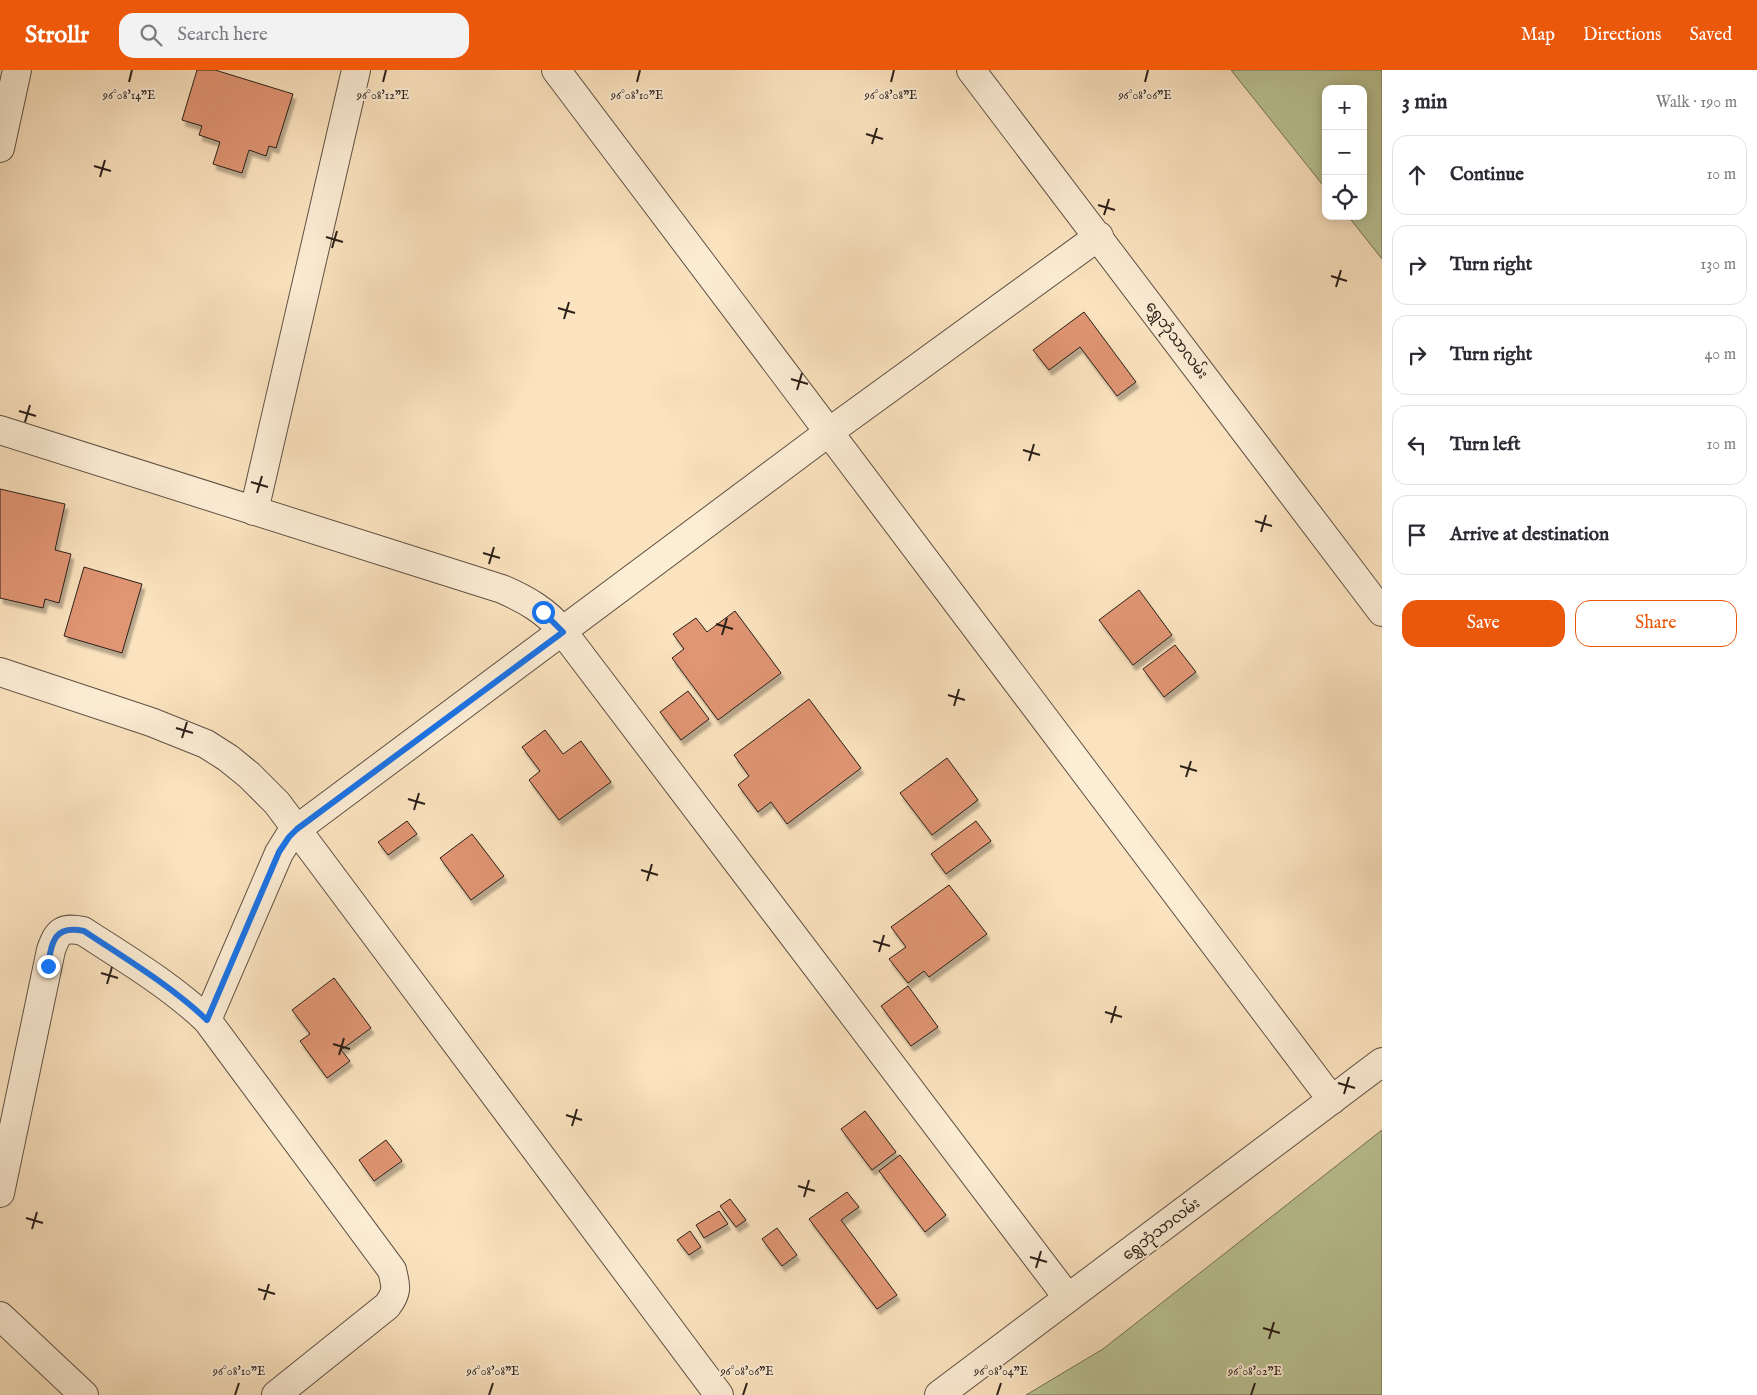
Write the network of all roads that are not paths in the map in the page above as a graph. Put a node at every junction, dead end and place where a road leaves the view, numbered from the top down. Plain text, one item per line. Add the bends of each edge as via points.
1 (17, 70) edge
2 (356, 70) edge
3 (556, 70) edge
4 (971, 70) edge
5 (0, 148) edge
6 (1098, 236) junction
7 (0, 430) edge
8 (829, 432) junction
9 (254, 511) junction
10 (1382, 612) edge
11 (563, 632) junction
12 (0, 672) edge
13 (297, 829) junction
14 (207, 1020) junction
15 (1382, 1062) edge
16 (1332, 1100) junction
17 (0, 1193) edge
18 (1068, 1298) junction
19 (0, 1316) edge
20 (84, 1395) edge
21 (276, 1395) edge
22 (719, 1395) edge
23 (939, 1395) edge

1 - 5 street
2 - 9 street
3 - 8 street
4 - 6 street, ရွှေဘုံသာလမ်း
6 - 8 street
6 - 10 street, ရွှေဘုံသာလမ်း
7 - 9 street
8 - 11 street
8 - 16 street
9 - 11 street via 502,589 526,600
11 - 13 street
11 - 18 street
12 - 13 street via 151,722 206,744 249,775
13 - 14 street via 279,852
13 - 22 street
14 - 17 street via 165,984 84,931 62,930 51,950
14 - 21 street via 384,1257 392,1270 395,1284 394,1296 387,1306
15 - 16 street, ရွှေဘုံသာလမ်း
16 - 18 street, ရွှေဘုံသာလမ်း
18 - 23 street, ရွှေဘုံသာလမ်း
19 - 20 street

